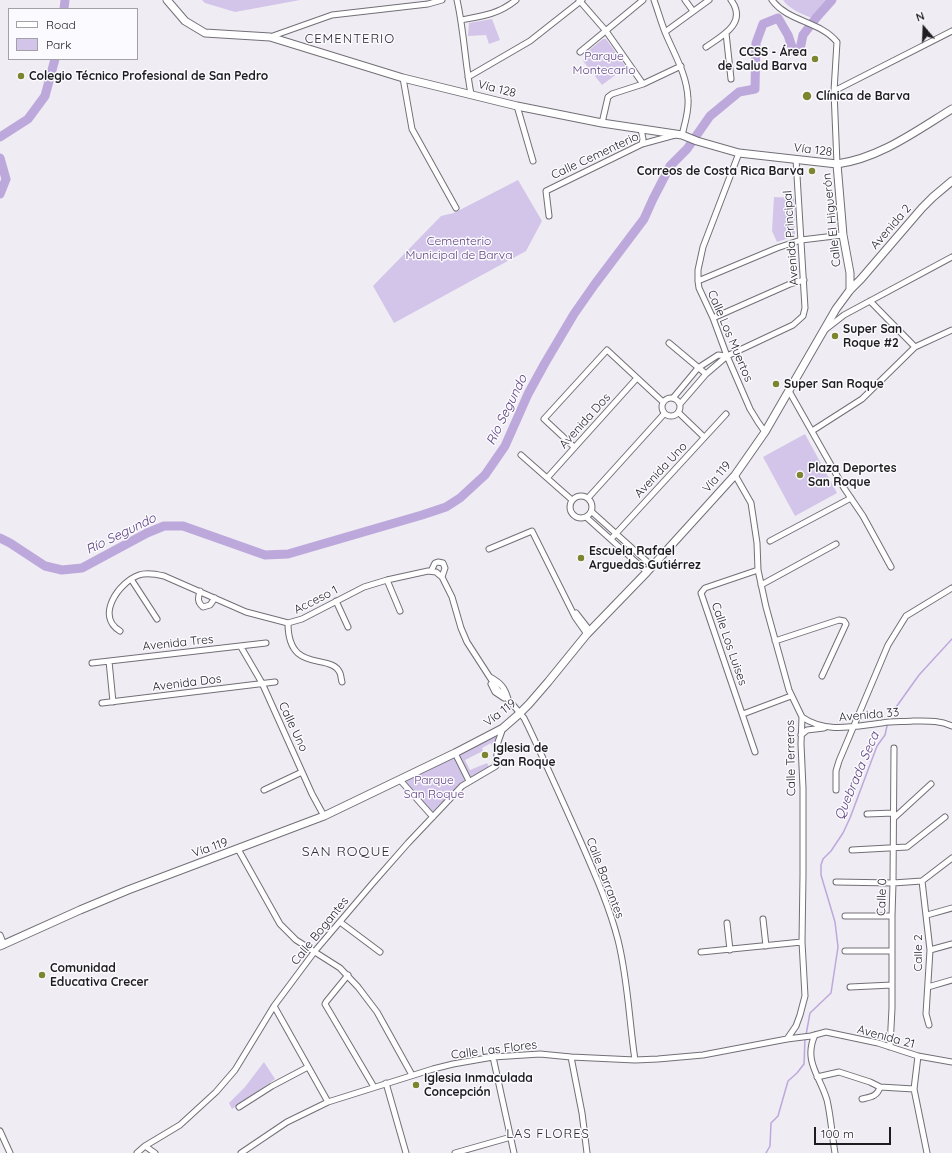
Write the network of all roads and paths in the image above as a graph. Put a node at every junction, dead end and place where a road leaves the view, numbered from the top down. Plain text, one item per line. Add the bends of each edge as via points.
1 (166, 0) edge
2 (442, 0) edge
3 (457, 0) edge
4 (516, 0) edge
5 (580, 0) edge
6 (643, 0) edge
7 (654, 0) edge
8 (685, 0) edge
9 (709, 0) edge
10 (731, 0) edge
11 (773, 0) edge
12 (693, 11) junction
13 (462, 20) junction
14 (606, 31) junction
15 (952, 31) edge
16 (665, 32) junction
17 (726, 33) junction
18 (270, 37) junction
19 (706, 47) dead end
20 (580, 52) dead end
21 (681, 66) junction
22 (468, 76) junction
23 (403, 78) junction
24 (731, 80) dead end
25 (642, 84) junction
26 (834, 91) junction
27 (471, 94) junction
28 (517, 106) junction
29 (952, 109) edge
30 (602, 123) junction
31 (641, 129) junction
32 (682, 135) junction
33 (642, 144) junction
34 (739, 152) junction
35 (796, 159) junction
36 (533, 160) dead end
37 (837, 164) junction
38 (952, 181) edge
39 (456, 208) dead end
40 (549, 216) dead end
41 (843, 235) junction
42 (801, 240) junction
43 (952, 257) edge
44 (850, 273) junction
45 (861, 279) junction
46 (804, 280) junction
47 (698, 281) junction
48 (850, 290) junction
49 (870, 301) junction
50 (836, 309) junction
51 (844, 315) junction
52 (712, 318) junction
53 (952, 330) edge
54 (823, 331) junction
55 (669, 343) dead end
56 (915, 347) junction
57 (727, 356) junction
58 (698, 368) junction
59 (706, 374) junction
60 (637, 378) junction
61 (790, 391) junction
62 (673, 398) junction
63 (663, 402) junction
64 (680, 404) junction
65 (679, 412) junction
66 (664, 414) junction
67 (726, 414) dead end
68 (812, 431) junction
69 (765, 432) junction
70 (704, 437) junction
71 (574, 447) junction
72 (521, 455) dead end
73 (735, 475) junction
74 (548, 477) junction
75 (588, 498) junction
76 (851, 498) junction
77 (572, 500) junction
78 (592, 512) junction
79 (586, 517) junction
80 (616, 534) junction
81 (610, 539) junction
82 (770, 541) dead end
83 (836, 544) dead end
84 (490, 549) dead end
85 (891, 567) dead end
86 (649, 569) junction
87 (758, 570) junction
88 (431, 571) junction
89 (442, 577) junction
90 (131, 579) junction
91 (387, 580) junction
92 (761, 585) junction
93 (952, 588) edge
94 (200, 591) junction
95 (215, 598) junction
96 (336, 601) junction
97 (400, 611) dead end
98 (157, 619) dead end
99 (288, 623) junction
100 (348, 627) dead end
101 (120, 631) dead end
102 (588, 632) junction
103 (775, 641) junction
104 (266, 643) dead end
105 (241, 646) junction
106 (109, 661) junction
107 (92, 663) dead end
108 (822, 676) dead end
109 (275, 682) dead end
110 (342, 682) dead end
111 (262, 683) junction
112 (791, 696) junction
113 (113, 702) junction
114 (102, 703) dead end
115 (519, 714) junction
116 (742, 714) junction
117 (802, 717) junction
118 (854, 726) junction
119 (952, 726) edge
120 (503, 728) junction
121 (829, 728) junction
122 (801, 735) junction
123 (894, 748) dead end
124 (755, 752) dead end
125 (455, 753) junction
126 (302, 772) junction
127 (400, 780) junction
128 (469, 781) junction
129 (931, 784) dead end
130 (264, 790) dead end
131 (836, 790) dead end
132 (867, 814) dead end
133 (894, 815) junction
134 (324, 816) junction
135 (432, 817) junction
136 (945, 817) dead end
137 (893, 848) junction
138 (238, 849) junction
139 (852, 850) dead end
140 (952, 858) edge
141 (922, 881) junction
142 (836, 882) dead end
143 (894, 882) junction
144 (952, 908) edge
145 (927, 915) junction
146 (845, 916) dead end
147 (892, 916) junction
148 (763, 918) dead end
149 (340, 922) junction
150 (727, 923) dead end
151 (0, 934) edge
152 (802, 942) junction
153 (952, 944) edge
154 (2, 945) edge
155 (766, 946) junction
156 (730, 950) junction
157 (930, 950) junction
158 (315, 951) junction
159 (845, 951) dead end
160 (892, 951) junction
161 (380, 952) dead end
162 (701, 952) dead end
163 (348, 975) junction
164 (952, 980) edge
165 (892, 985) junction
166 (850, 987) dead end
167 (928, 987) junction
168 (274, 1006) junction
169 (929, 1025) dead end
170 (796, 1026) junction
171 (813, 1035) junction
172 (801, 1037) junction
173 (787, 1039) junction
174 (890, 1046) junction
175 (918, 1056) junction
176 (494, 1057) junction
177 (572, 1058) junction
178 (635, 1060) junction
179 (952, 1062) edge
180 (308, 1067) junction
181 (412, 1075) junction
182 (817, 1077) junction
183 (386, 1083) junction
184 (374, 1087) junction
185 (880, 1087) junction
186 (914, 1089) junction
187 (862, 1099) dead end
188 (328, 1102) junction
189 (239, 1107) dead end
190 (0, 1131) edge
191 (511, 1138) junction
192 (145, 1146) junction
193 (10, 1153) edge
194 (137, 1153) edge
195 (155, 1153) edge
196 (241, 1153) edge
197 (406, 1153) edge
198 (455, 1153) edge
199 (514, 1153) edge
200 (587, 1153) edge
201 (835, 1153) edge
202 (927, 1153) edge

1 - 18 main road, Vía 128 via 185,21 205,33
2 - 18 street via 428,4 332,15
3 - 13 street
4 - 13 street via 494,14
5 - 14 street
5 - 22 street via 530,41
6 - 14 street
7 - 16 street
8 - 12 street
9 - 12 street
10 - 17 street via 736,20
11 - 26 street via 786,14 817,27 837,42
12 - 16 street
13 - 22 street
14 - 20 street
14 - 25 street
15 - 26 street
16 - 21 street
17 - 19 street
17 - 24 street
18 - 23 main road, Vía 128
21 - 25 street
21 - 32 street via 688,98
22 - 27 street
23 - 27 main road, Vía 128
23 - 39 street via 412,129
25 - 30 street via 608,97
26 - 37 street
27 - 28 main road, Vía 128
28 - 30 main road, Vía 128
28 - 36 street
29 - 37 main road, Vía 128 via 889,147 866,158
30 - 31 main road, Vía 128
31 - 32 main road, Vía 128
31 - 33 street
32 - 33 street, Calle Cementerio
32 - 34 main road, Vía 128
33 - 40 street, Calle Cementerio via 546,191
34 - 35 main road, Vía 128
34 - 47 street, Calle Los Muertos via 703,247
35 - 37 main road, Vía 128
35 - 42 street, Avenida Principal
37 - 41 main road, Calle El Higuerón
38 - 45 main road, Avenida 2 via 932,197
41 - 42 street
41 - 44 main road, Calle El Higuerón
42 - 46 street, Avenida Principal
42 - 47 street
43 - 49 street
44 - 45 main road, Calle El Higuerón via 852,279
44 - 48 main road, Calle El Higuerón
45 - 48 main road, Avenida 2
46 - 52 street
46 - 57 street, Avenida Principal via 803,316 793,325
47 - 52 street, Calle Los Muertos
48 - 50 main road, Vía 119
49 - 51 street
49 - 56 street
50 - 51 street
50 - 54 main road, Vía 119
51 - 54 street
52 - 57 street, Calle Los Muertos
53 - 56 street
54 - 61 main road, Vía 119
55 - 58 street
56 - 68 street via 862,399
57 - 58 street via 718,355
57 - 59 street
57 - 69 street, Calle Los Muertos via 750,409
58 - 59 street
58 - 62 street
59 - 64 street
60 - 63 street
60 - 71 street, Avenida Dos
60 - 71 street via 607,350 544,419
61 - 68 street
61 - 69 main road, Vía 119
62 - 63 street via 667,398
62 - 64 street
63 - 66 street
64 - 65 street
65 - 66 street via 673,416
65 - 70 street
66 - 75 street
67 - 70 street, Avenida Uno
68 - 76 street
69 - 73 main road, Vía 119
70 - 80 street, Avenida Uno
71 - 74 street, Avenida Dos
72 - 74 street
73 - 86 main road, Vía 119
73 - 87 street, Calle Terreros via 750,503 757,543
74 - 77 street
75 - 77 street via 582,496
75 - 78 street via 592,504
76 - 82 street
76 - 85 street
77 - 79 street via 570,510 574,516 580,519
78 - 79 street
78 - 80 street
79 - 81 street
80 - 81 street, Avenida Uno
80 - 86 street
81 - 86 street
83 - 92 street
84 - 102 street via 532,531 573,611
86 - 102 main road, Vía 119
87 - 92 street, Calle Terreros
87 - 116 street, Calle Los Luises via 704,588 701,593
88 - 89 street
88 - 89 street, Acceso 1 via 435,563 443,563 445,568
88 - 91 street, Acceso 1
89 - 115 street via 452,597 460,628 467,642 498,690
90 - 94 street, Acceso 1 via 140,575 156,574
90 - 98 street
90 - 101 street via 121,587 111,605 111,622 114,628
91 - 96 street, Acceso 1 via 364,587
91 - 97 street
92 - 103 street, Calle Terreros
93 - 118 street via 906,616 888,645
94 - 95 street, Acceso 1
94 - 95 street via 198,600 203,607 210,605
95 - 99 street, Acceso 1 via 246,612
96 - 99 street, Acceso 1 via 302,619
96 - 100 street
99 - 110 street via 290,643 295,650 304,658 331,665 340,671
102 - 115 main road, Vía 119
103 - 108 street via 839,620 844,621 846,624
103 - 112 street, Calle Terreros
104 - 105 street, Avenida Tres
105 - 106 street, Avenida Tres
105 - 111 street, Calle Uno
106 - 107 street, Avenida Tres
106 - 113 street
109 - 111 street, Avenida Dos
111 - 113 street, Avenida Dos
111 - 126 street, Calle Uno
112 - 116 street
112 - 117 street, Calle Terreros
113 - 114 street, Avenida Dos
115 - 120 main road, Vía 119
115 - 178 street, Calle Barrantes via 528,726 574,826 611,919 626,978
116 - 124 street, Calle Los Luises
117 - 121 street, Avenida 33 via 818,726
117 - 122 street, Calle Terreros
118 - 119 street, Avenida 33 via 930,720
118 - 121 street, Avenida 33
118 - 131 street via 836,771
120 - 125 main road, Vía 119
120 - 128 street, Calle Bogantes via 498,742 496,766
121 - 122 street via 807,730
122 - 152 street, Calle Terreros
123 - 133 street, Calle 0
125 - 127 main road, Vía 119
125 - 128 street
126 - 130 street
126 - 134 street, Calle Uno
127 - 134 main road, Vía 119
127 - 135 street
128 - 135 street, Calle Bogantes
129 - 133 street
132 - 133 street
133 - 137 street, Calle 0
134 - 138 main road, Vía 119
135 - 149 street, Calle Bogantes
136 - 137 street via 907,847
137 - 139 street
137 - 143 street, Calle 0
138 - 154 main road, Vía 119 via 183,868
138 - 158 street via 280,924 296,940
140 - 141 street
141 - 143 street
141 - 145 street, Calle 2
142 - 143 street
143 - 147 street, Calle 0
144 - 145 street
145 - 157 street, Calle 2
146 - 147 street
147 - 160 street, Calle 0
148 - 155 street
149 - 158 street, Calle Bogantes
149 - 161 street
150 - 156 street
151 - 154 street
152 - 155 street
152 - 170 street, Calle Terreros via 805,996
153 - 157 street
155 - 156 street
156 - 162 street
157 - 167 street, Calle 2
158 - 163 street
158 - 168 street, Calle Bogantes
159 - 160 street
160 - 165 street, Calle 0
163 - 181 street via 377,1012
163 - 184 street via 325,1004
164 - 167 street
165 - 166 street
165 - 174 street, Calle 0
167 - 169 street, Calle 2 via 926,1014
168 - 180 street
168 - 192 street, Calle Bogantes via 235,1070 216,1092 180,1125
170 - 172 street
170 - 173 street, Calle Terreros
171 - 172 street, Calle Las Flores
171 - 174 street, Avenida 21 via 826,1032
171 - 182 street via 812,1062
172 - 173 street, Calle Las Flores
173 - 178 street, Calle Las Flores via 703,1055
174 - 175 street, Avenida 21
175 - 179 street, Avenida 21
175 - 186 street
176 - 177 street, Calle Las Flores via 540,1054
176 - 181 street, Calle Las Flores
176 - 191 street
177 - 178 street, Calle Las Flores
177 - 200 street
180 - 188 street
180 - 189 street
181 - 183 street, Calle Las Flores
182 - 185 street via 839,1072
182 - 201 street via 827,1100
183 - 184 street, Calle Las Flores
183 - 197 street
184 - 188 street, Calle Las Flores
185 - 186 street
185 - 187 street via 874,1096
186 - 202 street
188 - 196 street, Calle Las Flores via 288,1122
190 - 193 street
191 - 198 street
191 - 199 street
192 - 194 street, Calle Bogantes
192 - 195 street

